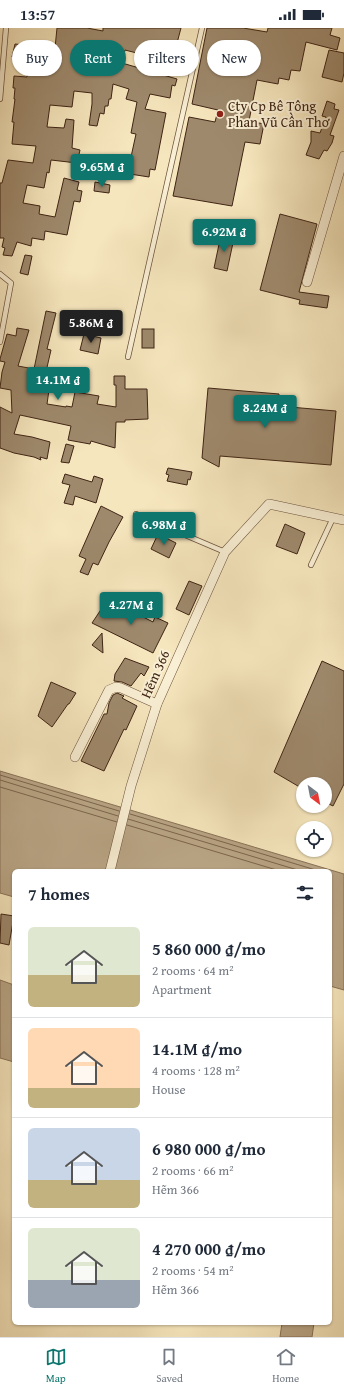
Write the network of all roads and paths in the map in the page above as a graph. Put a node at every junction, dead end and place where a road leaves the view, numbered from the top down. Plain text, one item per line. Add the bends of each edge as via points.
1 (6, 28) edge
2 (202, 28) edge
3 (0, 99) edge
4 (344, 156) edge
5 (0, 274) edge
6 (308, 282) dead end
7 (0, 342) edge
8 (128, 357) dead end
9 (136, 514) dead end
10 (333, 518) junction
11 (344, 520) edge
12 (225, 552) junction
13 (311, 565) dead end
14 (157, 704) junction
15 (75, 758) dead end
16 (110, 869) edge

1 - 3 lane
2 - 8 lane
4 - 6 street
5 - 7 lane via 12,283
9 - 12 lane
10 - 11 street, Hẽm 366
10 - 12 street, Hẽm 366 via 269,504
10 - 13 lane
12 - 14 street, Hẽm 366
14 - 15 street via 121,688 110,690
14 - 16 street, Hẽm 366 via 131,786

